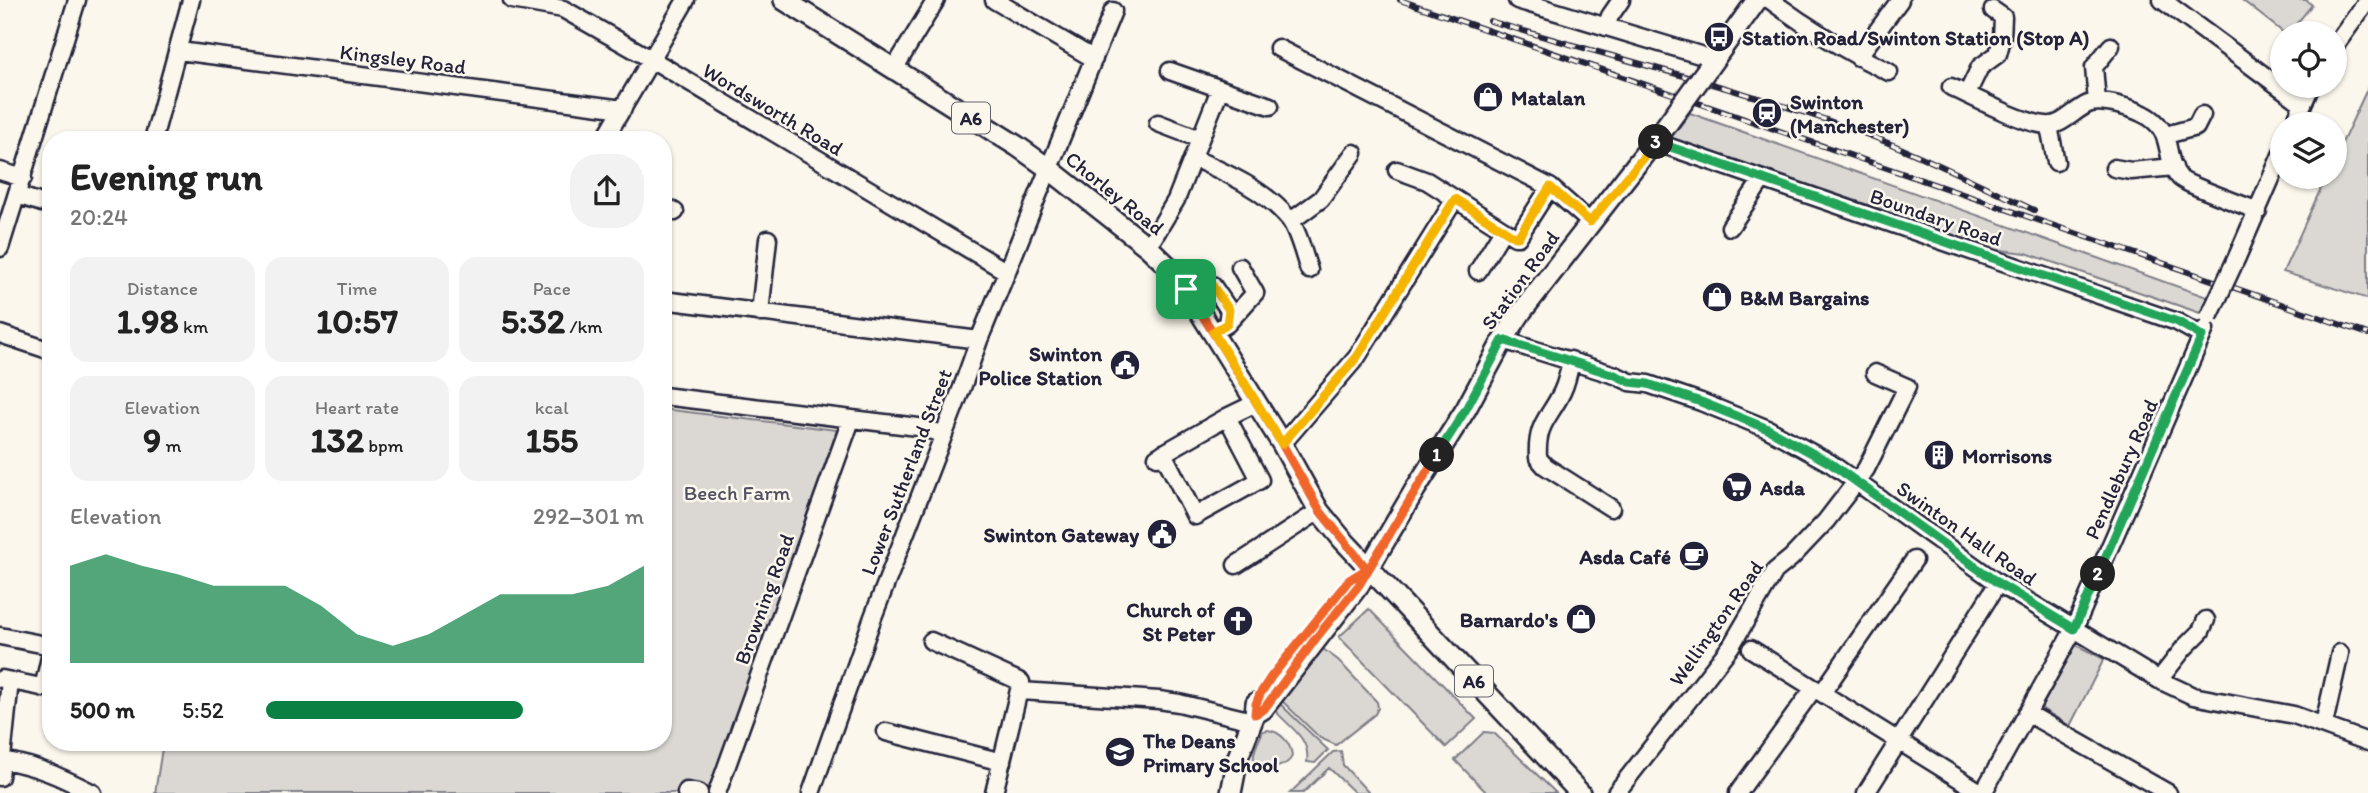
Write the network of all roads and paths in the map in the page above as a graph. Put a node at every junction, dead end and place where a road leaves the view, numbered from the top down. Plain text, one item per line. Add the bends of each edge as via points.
1 (77, 0) edge
2 (191, 0) edge
3 (512, 0) edge
4 (686, 0) edge
5 (784, 0) edge
6 (936, 0) edge
7 (994, 0) edge
8 (1517, 0) edge
9 (1621, 0) edge
10 (1757, 0) edge
11 (1770, 0) edge
12 (1900, 0) edge
13 (2162, 0) edge
14 (2368, 0) edge
15 (534, 1) edge
16 (1113, 11) dead end
17 (2004, 14) dead end
18 (2354, 20) junction
19 (1606, 27) junction
20 (2347, 29) edge
21 (2368, 30) edge
22 (2111, 46) dead end
23 (1278, 48) dead end
24 (178, 51) junction
25 (1858, 57) junction
26 (651, 59) junction
27 (1094, 59) junction
28 (1710, 64) junction
29 (894, 69) junction
30 (1170, 71) dead end
31 (1889, 72) dead end
32 (1951, 88) dead end
33 (1220, 89) junction
34 (1967, 94) junction
35 (2306, 98) edge
36 (2097, 102) junction
37 (2303, 104) junction
38 (1270, 106) dead end
39 (622, 109) junction
40 (2299, 112) edge
41 (2202, 115) dead end
42 (1158, 123) dead end
43 (2049, 126) junction
44 (159, 131) edge
45 (609, 131) edge
46 (2166, 135) junction
47 (1658, 138) junction
48 (1200, 139) junction
49 (1354, 153) dead end
50 (1194, 158) junction
51 (2056, 162) dead end
52 (2174, 167) junction
53 (1048, 168) junction
54 (2114, 168) dead end
55 (1397, 170) dead end
56 (0, 171) edge
57 (23, 178) junction
58 (1762, 180) junction
59 (2270, 182) edge
60 (1550, 187) junction
61 (17, 195) junction
62 (1455, 199) junction
63 (42, 203) edge
64 (2258, 211) junction
65 (1291, 221) junction
66 (1590, 222) junction
67 (1730, 227) dead end
68 (1509, 233) junction
69 (768, 239) dead end
70 (0, 247) edge
71 (1147, 247) junction
72 (1240, 267) dead end
73 (1309, 270) dead end
74 (1478, 271) dead end
75 (1007, 272) junction
76 (672, 301) edge
77 (760, 313) junction
78 (1220, 328) junction
79 (0, 334) edge
80 (2202, 336) junction
81 (979, 340) junction
82 (1503, 340) junction
83 (42, 348) edge
84 (1571, 360) junction
85 (1875, 373) dead end
86 (672, 397) edge
87 (1256, 403) junction
88 (1227, 416) junction
89 (851, 420) junction
90 (943, 434) junction
91 (1282, 444) junction
92 (1855, 482) junction
93 (1612, 508) dead end
94 (1320, 511) junction
95 (1925, 539) junction
96 (1236, 565) dead end
97 (1367, 569) junction
98 (1998, 583) junction
99 (2206, 620) dead end
100 (2074, 629) junction
101 (0, 636) edge
102 (931, 641) dead end
103 (42, 644) edge
104 (1751, 649) dead end
105 (2340, 653) dead end
106 (5, 680) edge
107 (2159, 680) junction
108 (1021, 687) junction
109 (42, 688) edge
110 (1818, 691) junction
111 (2027, 713) junction
112 (1254, 718) junction
113 (2324, 724) junction
114 (886, 732) dead end
115 (1899, 740) junction
116 (2368, 743) edge
117 (3, 760) junction
118 (1002, 762) junction
119 (0, 777) edge
120 (93, 793) edge
121 (717, 793) edge
122 (811, 793) edge
123 (994, 793) edge
124 (1231, 793) edge
125 (1580, 793) edge
126 (1616, 793) edge
127 (1738, 793) edge
128 (1866, 793) edge
129 (1982, 793) edge
130 (2168, 793) edge

1 - 57 street
2 - 24 street
3 - 15 street, Wordsworth Road
4 - 26 street
5 - 29 main road, Chorley Road / A6
6 - 29 street
7 - 27 street
8 - 19 street
9 - 19 street
10 - 28 main road, Station Road
11 - 25 street
12 - 25 street
13 - 37 street
14 - 18 street
15 - 26 street, Wordsworth Road via 563,9
16 - 27 street, Lower Sutherland Street
17 - 34 street via 1998,54 1980,67
18 - 20 street
18 - 21 street
19 - 28 street
22 - 36 street via 2094,67
23 - 60 street
24 - 39 street, Kingsley Road
24 - 44 street
25 - 31 street
26 - 39 street
26 - 75 street, Wordsworth Road
27 - 53 street, Lower Sutherland Street
28 - 47 main road, Station Road, bridge
29 - 53 main road, Chorley Road / A6
30 - 33 street
32 - 34 street
33 - 38 street
33 - 48 street
34 - 43 street
35 - 37 street
36 - 43 street
36 - 46 street via 2106,101 2150,118
37 - 40 street
39 - 45 street
41 - 46 street via 2196,127
42 - 48 street
43 - 51 street
46 - 52 street
47 - 58 street, Boundary Road
47 - 66 main road, Station Road
48 - 50 street
49 - 65 street via 1321,199
50 - 65 street via 1234,176
50 - 71 street via 1176,200
52 - 54 street
52 - 64 street via 2180,179
53 - 71 main road, Chorley Road / A6
53 - 75 street, Lower Sutherland Street
55 - 62 street via 1418,176
56 - 57 street
57 - 61 street
58 - 67 street
58 - 80 street, Boundary Road via 2178,322
59 - 64 street, Pendlebury Road
60 - 66 street
60 - 68 street via 1518,237
61 - 63 street
61 - 70 street
62 - 68 street
62 - 91 street via 1357,357
64 - 80 street, Pendlebury Road, bridge
65 - 73 street
66 - 82 main road, Station Road
68 - 74 street
69 - 77 street
71 - 78 main road, Chorley Road / A6
72 - 78 street via 1255,293
75 - 81 street, Lower Sutherland Street
76 - 77 street
77 - 81 street
78 - 87 main road, Chorley Road / A6
79 - 83 street
80 - 100 street, Pendlebury Road
81 - 90 street, Lower Sutherland Street
82 - 84 street, Swinton Hall Road
82 - 97 main road, Station Road
84 - 92 street, Swinton Hall Road via 1768,429
84 - 93 street via 1562,394 1541,428 1538,458
85 - 92 street, Wellington Road via 1907,387 1867,469
86 - 89 street
87 - 88 street
87 - 91 main road, Chorley Road / A6
88 - 88 street via 1259,480 1195,516 1160,455
89 - 90 street
89 - 121 street, Browning Road
90 - 122 street, Lower Sutherland Street
91 - 94 main road, Chorley Road / A6
92 - 95 street, Swinton Hall Road
92 - 126 street, Wellington Road via 1826,521 1775,571 1731,646
94 - 96 street
94 - 97 main road, Chorley Road / A6
95 - 98 street, Swinton Hall Road
95 - 110 street
97 - 112 main road, Station Road via 1349,580 1271,677 1260,694
97 - 125 main road, Chorley Road / A6
98 - 100 street, Swinton Hall Road
98 - 115 street
99 - 107 street
100 - 107 street, Swinton Hall Road
100 - 111 street, Pendlebury Road
101 - 103 street
102 - 108 street
104 - 110 street
105 - 113 street
106 - 109 street
106 - 117 street
107 - 113 street, Swinton Hall Road via 2193,696
108 - 112 street via 1159,700
108 - 118 street
110 - 115 street
110 - 127 street
111 - 129 street, Pendlebury Road
111 - 130 street
112 - 124 main road, Station Road via 1238,757
113 - 116 street, Swinton Hall Road
114 - 118 street
115 - 128 street
115 - 129 street
117 - 119 street
117 - 120 street via 41,768
118 - 123 street

